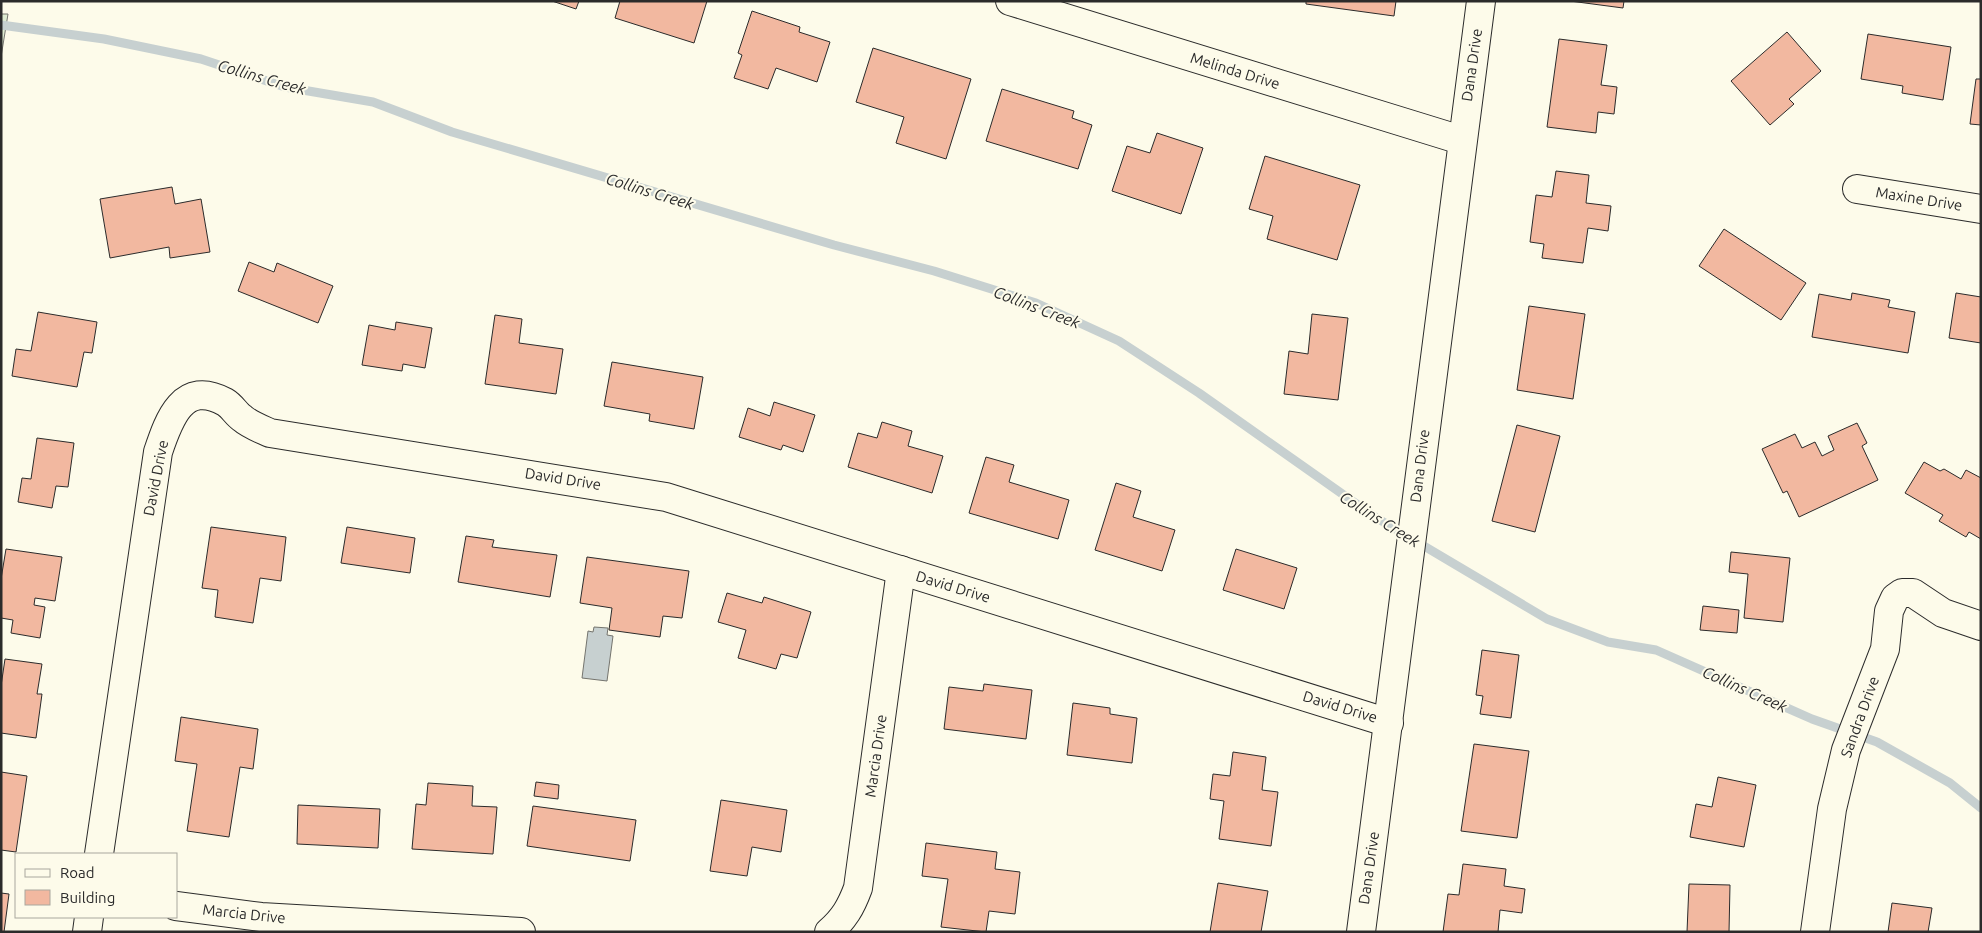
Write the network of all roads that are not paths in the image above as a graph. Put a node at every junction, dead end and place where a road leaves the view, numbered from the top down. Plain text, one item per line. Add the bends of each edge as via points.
1 (1010, 1) edge
2 (1481, 1) edge
3 (1461, 140) junction
4 (1857, 189) dead end
5 (1981, 209) edge
6 (901, 570) junction
7 (1981, 626) edge
8 (1389, 723) junction
9 (99, 853) edge
10 (178, 906) edge
11 (89, 918) edge
12 (87, 932) edge
13 (521, 932) edge
14 (829, 932) edge
15 (1361, 932) edge
16 (1815, 932) edge

1 - 3 street, Melinda Drive
2 - 3 street, Dana Drive
3 - 8 street, Dana Drive
4 - 5 street, Maxine Drive
6 - 8 street, David Drive
6 - 9 street, David Drive via 666,497 270,433 243,420 227,404 210,396 196,395 182,402 168,422 158,452
6 - 14 street, Marcia Drive via 858,888 842,922
7 - 16 street, Sandra Drive via 1943,613 1913,593 1902,593 1895,598 1889,611 1885,649 1846,750 1832,809
8 - 15 street, Dana Drive
10 - 13 street, Marcia Drive via 262,917
11 - 12 street

